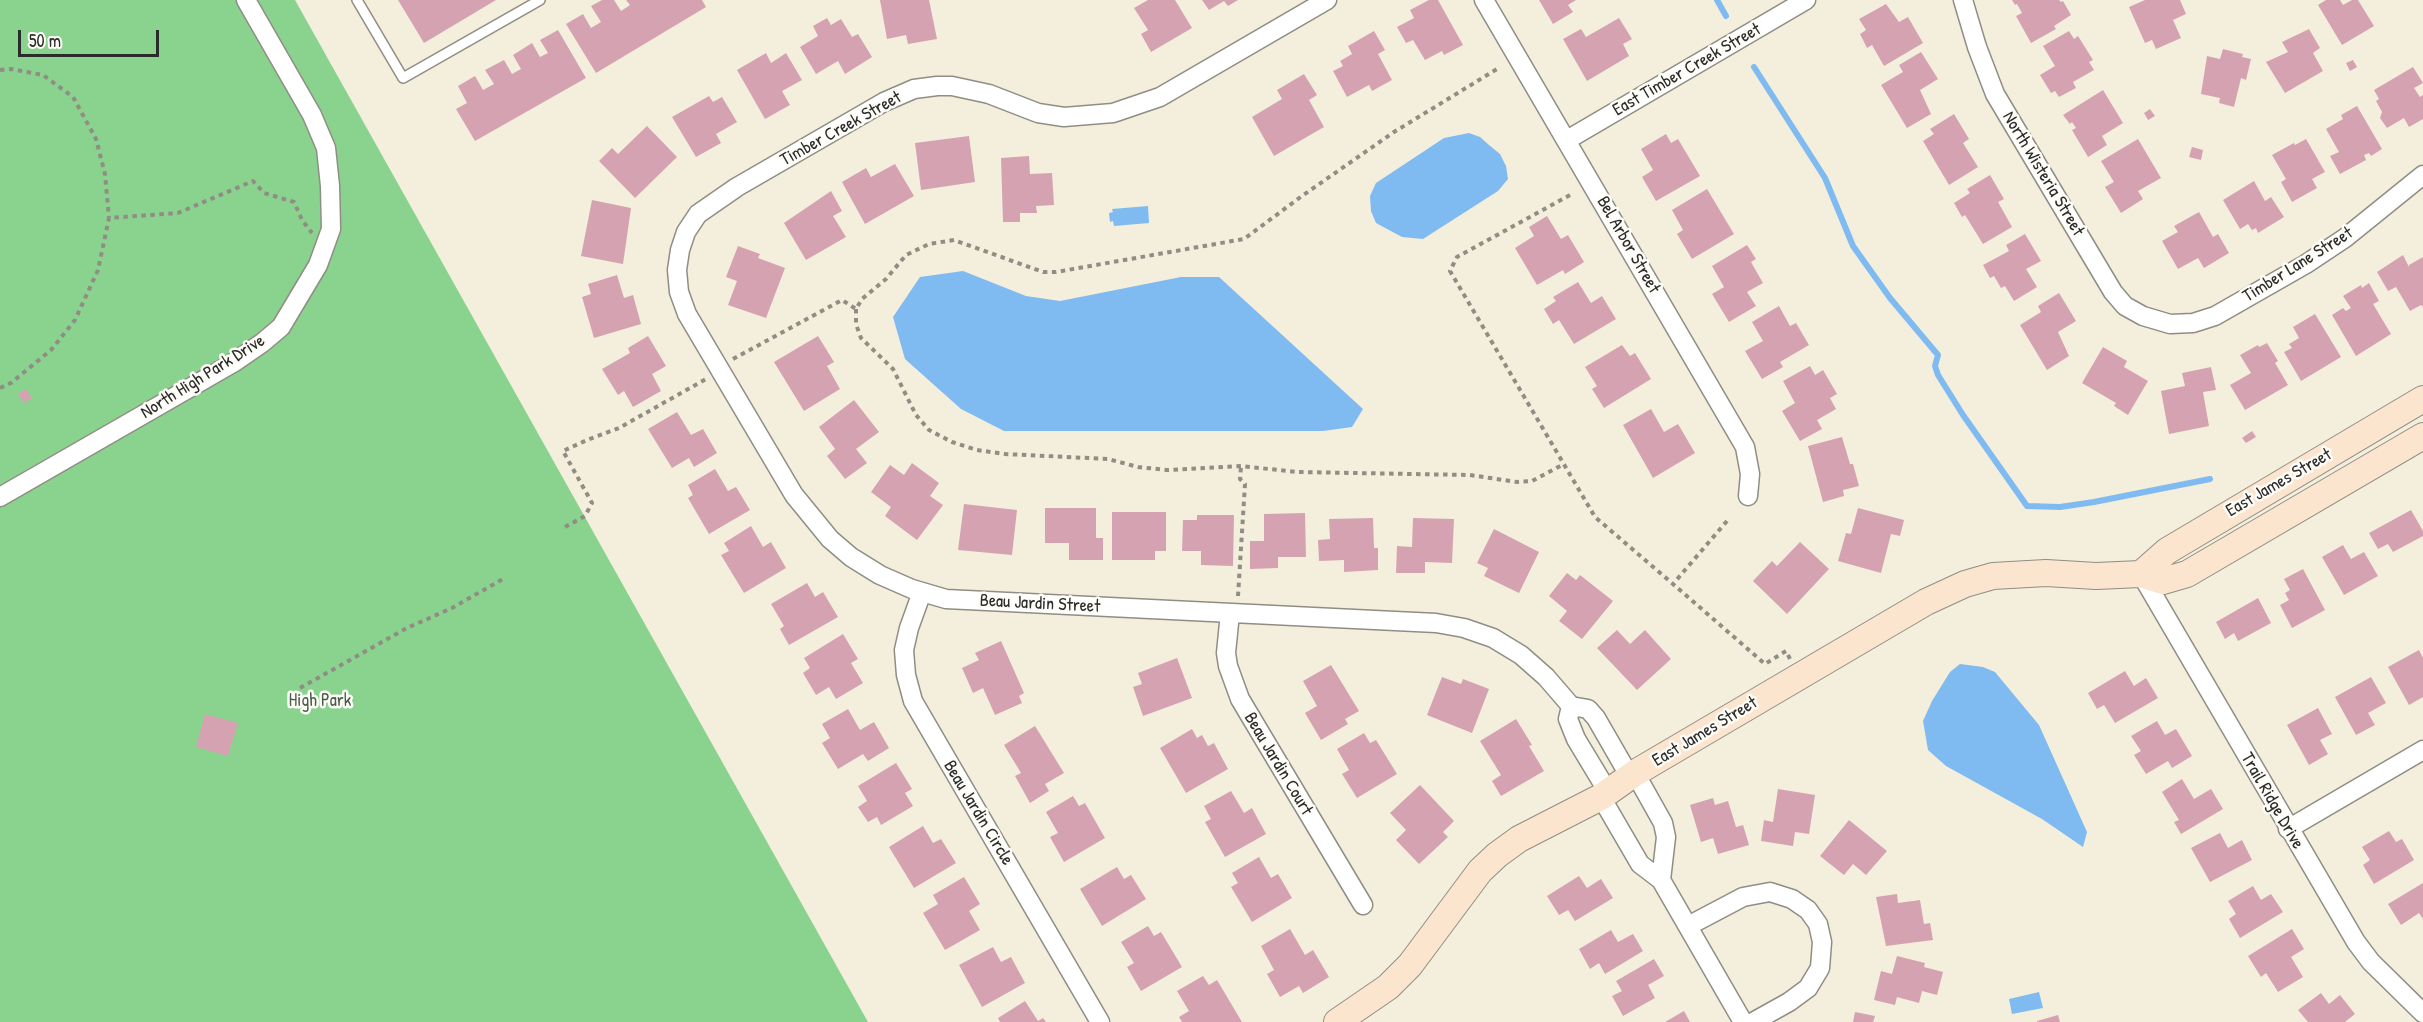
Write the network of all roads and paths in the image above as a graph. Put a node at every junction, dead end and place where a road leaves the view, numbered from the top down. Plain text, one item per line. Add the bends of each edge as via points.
1 (246, 0) edge
2 (357, 0) edge
3 (540, 0) edge
4 (1327, 0) edge
5 (1484, 0) edge
6 (1806, 0) edge
7 (1963, 0) edge
8 (0, 69) edge
9 (1497, 69) dead end
10 (1567, 140) junction
11 (2423, 175) edge
12 (1570, 195) dead end
13 (109, 218) junction
14 (324, 247) junction
15 (680, 250) joint
16 (856, 309) junction
17 (2159, 322) joint
18 (732, 360) dead end
19 (710, 377) dead end
20 (0, 388) edge
21 (2423, 399) edge
22 (2423, 436) edge
23 (1563, 464) junction
24 (1241, 466) junction
25 (1748, 496) dead end
26 (0, 497) edge
27 (1727, 521) dead end
28 (565, 527) dead end
29 (2141, 574) junction
30 (503, 579) dead end
31 (1673, 584) junction
32 (922, 592) junction
33 (1234, 607) junction
34 (1792, 663) dead end
35 (300, 688) dead end
36 (1571, 706) junction
37 (2423, 750) edge
38 (1632, 775) junction
39 (1604, 794) junction
40 (2288, 829) junction
41 (1661, 880) junction
42 (1363, 905) dead end
43 (1688, 926) junction
44 (2423, 1013) edge
45 (1100, 1022) edge
46 (1337, 1022) edge
47 (1743, 1022) edge
48 (1754, 1022) edge

1 - 14 street, North High Park Drive via 312,115 326,148 331,229
2 - 3 lane via 403,78
4 - 15 street, Timber Creek Street via 1160,97 1113,113 1064,117 1038,113 988,94 952,86 914,89 884,102 717,199 698,214
5 - 10 street, Bel Arbor Street
6 - 10 street, East Timber Creek Street
7 - 17 street, North Wisteria Street via 1995,94 2108,282 2126,306
8 - 13 path via 43,75 72,98 96,139 105,174
9 - 16 path via 1394,132 1244,239 1056,272 1043,272 954,240 928,244 906,255
10 - 25 street, Bel Arbor Street via 1745,447 1750,474
11 - 17 street, Timber Lane Street via 2345,238 2215,316 2193,323
12 - 23 path via 1457,257 1450,271
13 - 14 path via 178,213 253,181 264,193 294,202 302,220
13 - 20 path via 98,270 75,320 51,350
14 - 26 street, North High Park Drive via 293,309 281,327 262,343
15 - 32 street, Beau Jardin Street via 679,292 687,314 794,495 824,533 851,557 880,575
16 - 18 path via 842,300
16 - 24 path via 861,338 893,369 916,415 929,430 952,442 1005,454 1107,459 1167,470
19 - 28 path via 619,428 563,451 592,503 585,516
21 - 29 street, East James Street via 2167,551
22 - 29 street, East James Street via 2187,574 2163,581
23 - 24 path via 1532,481 1517,482 1470,475 1297,472
23 - 31 path via 1594,517
24 - 33 path via 1240,479 1245,484
27 - 31 path
29 - 38 street, East James Street via 2019,574 1965,584 1926,602
29 - 40 street, Trail Ridge Drive
30 - 35 path via 453,608 407,627
31 - 34 path via 1765,664 1786,651
32 - 33 street, Beau Jardin Street via 994,602
32 - 45 street, Beau Jardin Circle via 904,650 913,701
33 - 36 street, Beau Jardin Street via 1464,628 1493,638 1521,655
33 - 42 street, Beau Jardin Court via 1226,653 1240,699
36 - 38 street via 1588,709 1596,718
36 - 39 street via 1568,718
37 - 40 street
38 - 39 street, East James Street
38 - 41 street via 1664,823
39 - 41 street via 1640,864
39 - 46 street, East James Street via 1519,839 1497,855 1480,871 1410,965 1388,987
40 - 44 street, Trail Ridge Drive via 2356,942
41 - 43 street
43 - 47 street
43 - 48 street via 1743,897 1770,892 1792,899 1808,910 1818,924 1822,942 1820,968 1808,988

